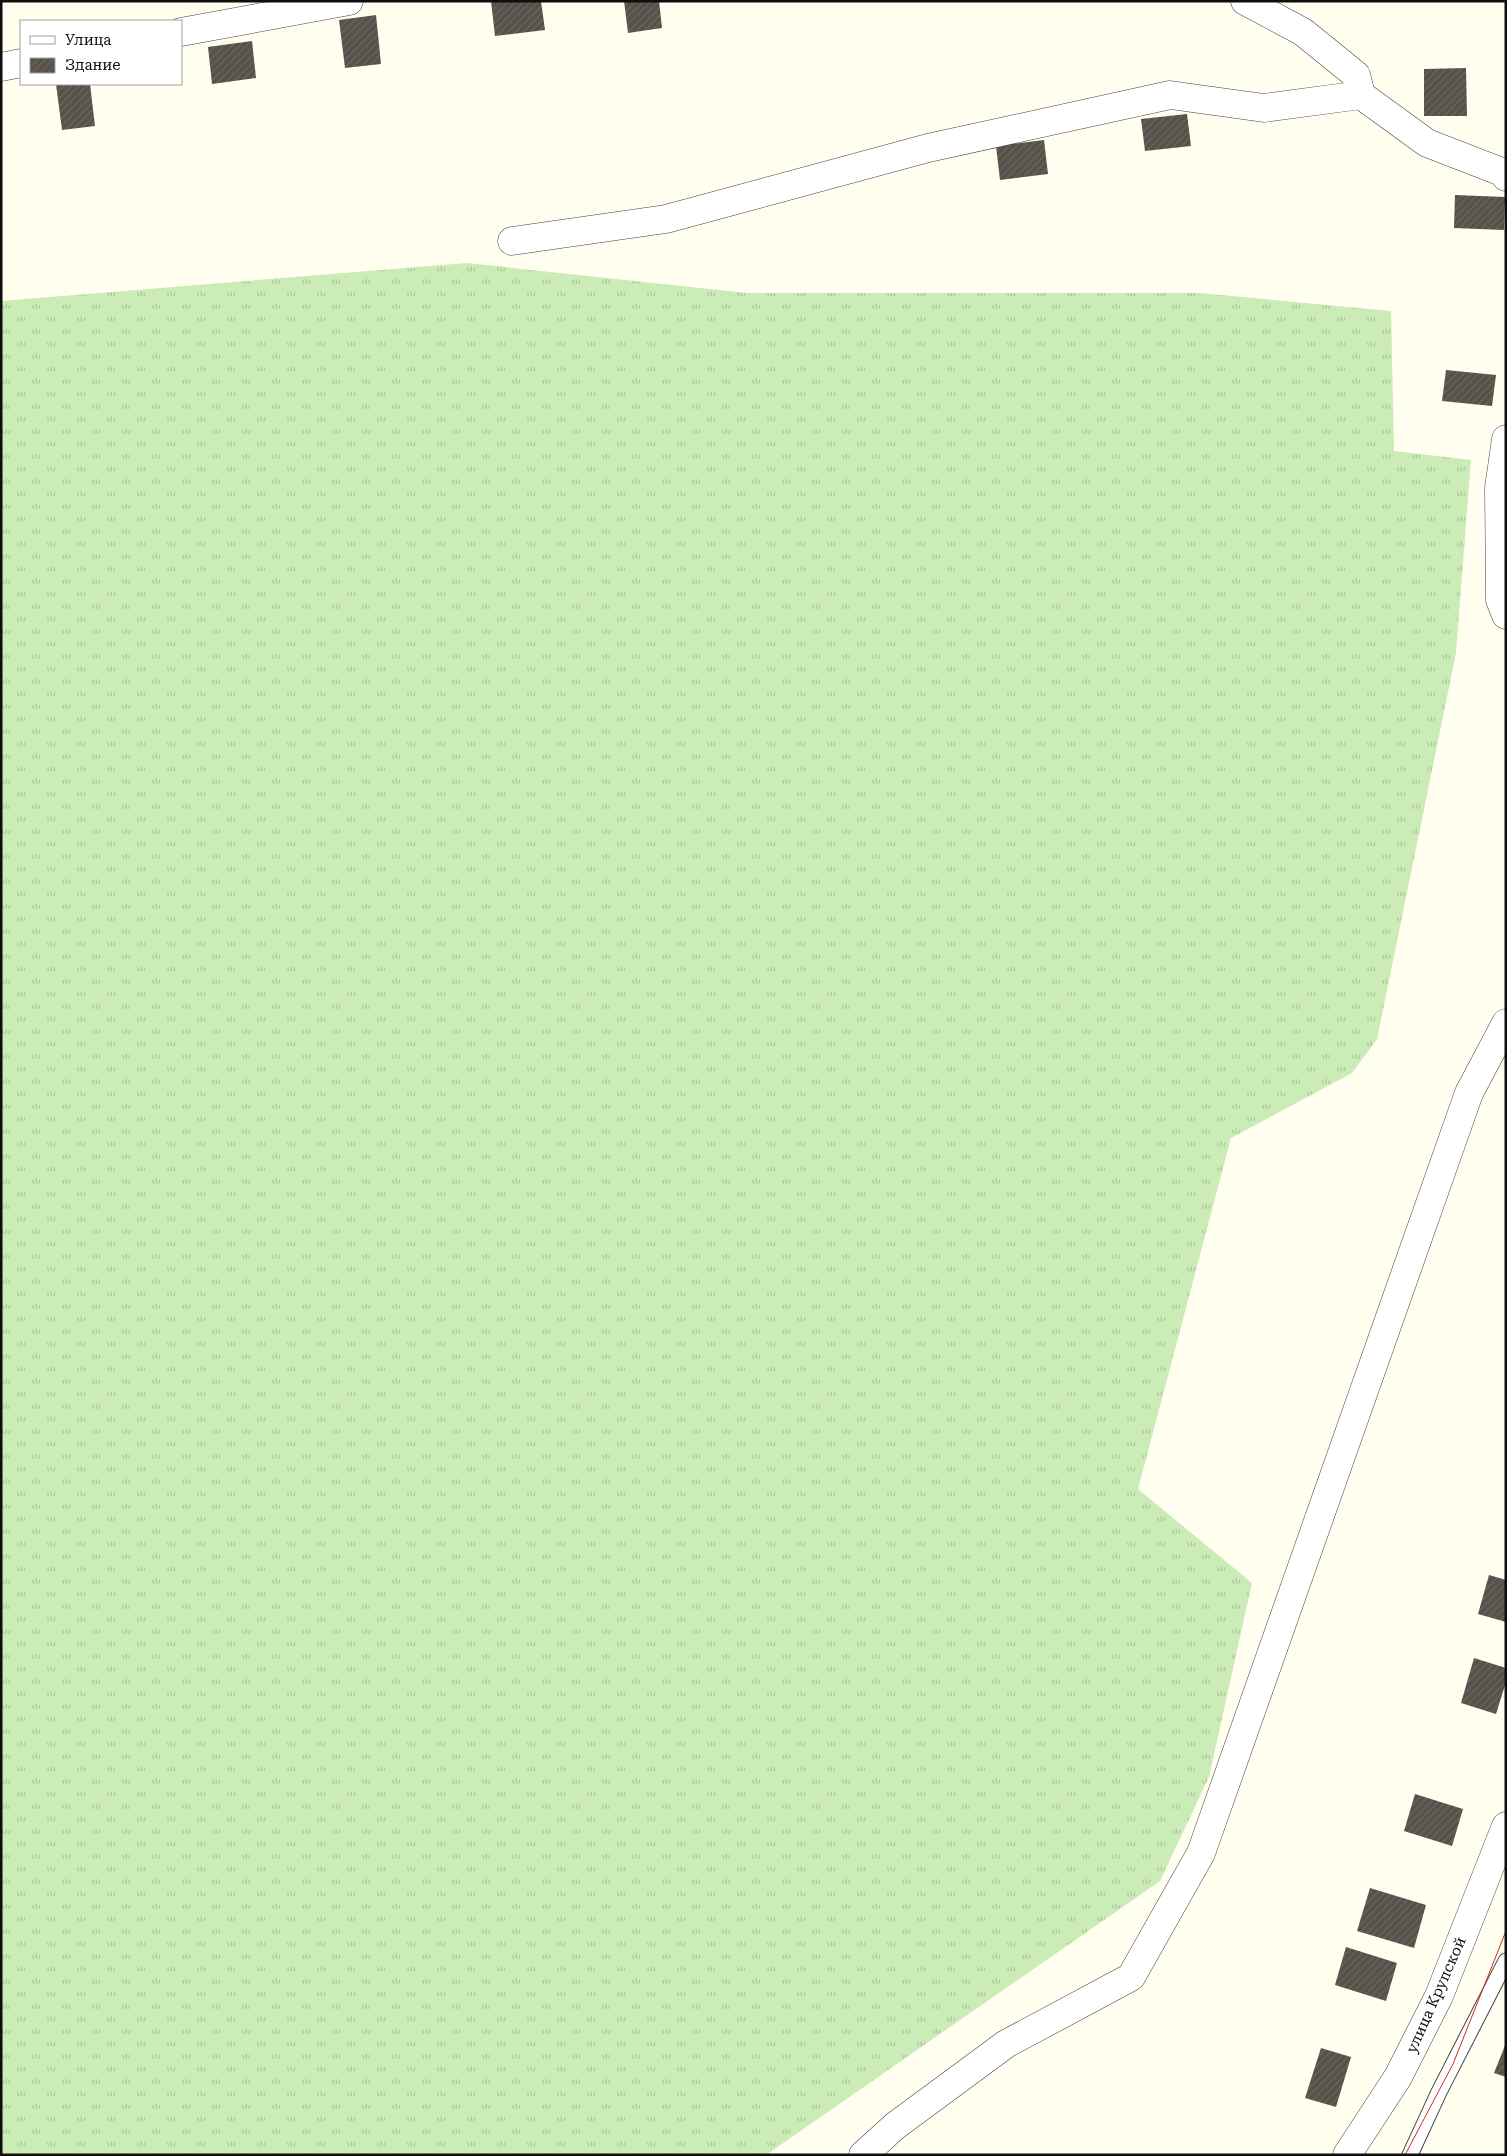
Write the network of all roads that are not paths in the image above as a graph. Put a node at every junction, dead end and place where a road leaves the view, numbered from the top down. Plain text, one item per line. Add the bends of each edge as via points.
1 (349, 1) edge
2 (1244, 1) edge
3 (182, 32) edge
4 (20, 63) edge
5 (1, 67) edge
6 (1361, 95) junction
7 (1506, 177) edge
8 (512, 241) dead end
9 (1506, 439) edge
10 (1506, 615) edge
11 (1506, 1023) edge
12 (1506, 1826) edge
13 (1506, 1961) edge
14 (863, 2155) edge
15 (1347, 2155) edge
16 (1410, 2155) edge

1 - 3 street
2 - 6 street via 1303,32 1356,75
4 - 5 street
6 - 7 street via 1427,143 1502,172
6 - 8 street via 1264,108 1170,95 928,148 666,219
9 - 10 street via 1499,488 1500,600
11 - 14 street via 1469,1093 1196,1861 1131,1977 1006,2044 895,2126
12 - 15 street, улица Крупской via 1439,1996 1398,2077
13 - 16 lane via 1438,2092

